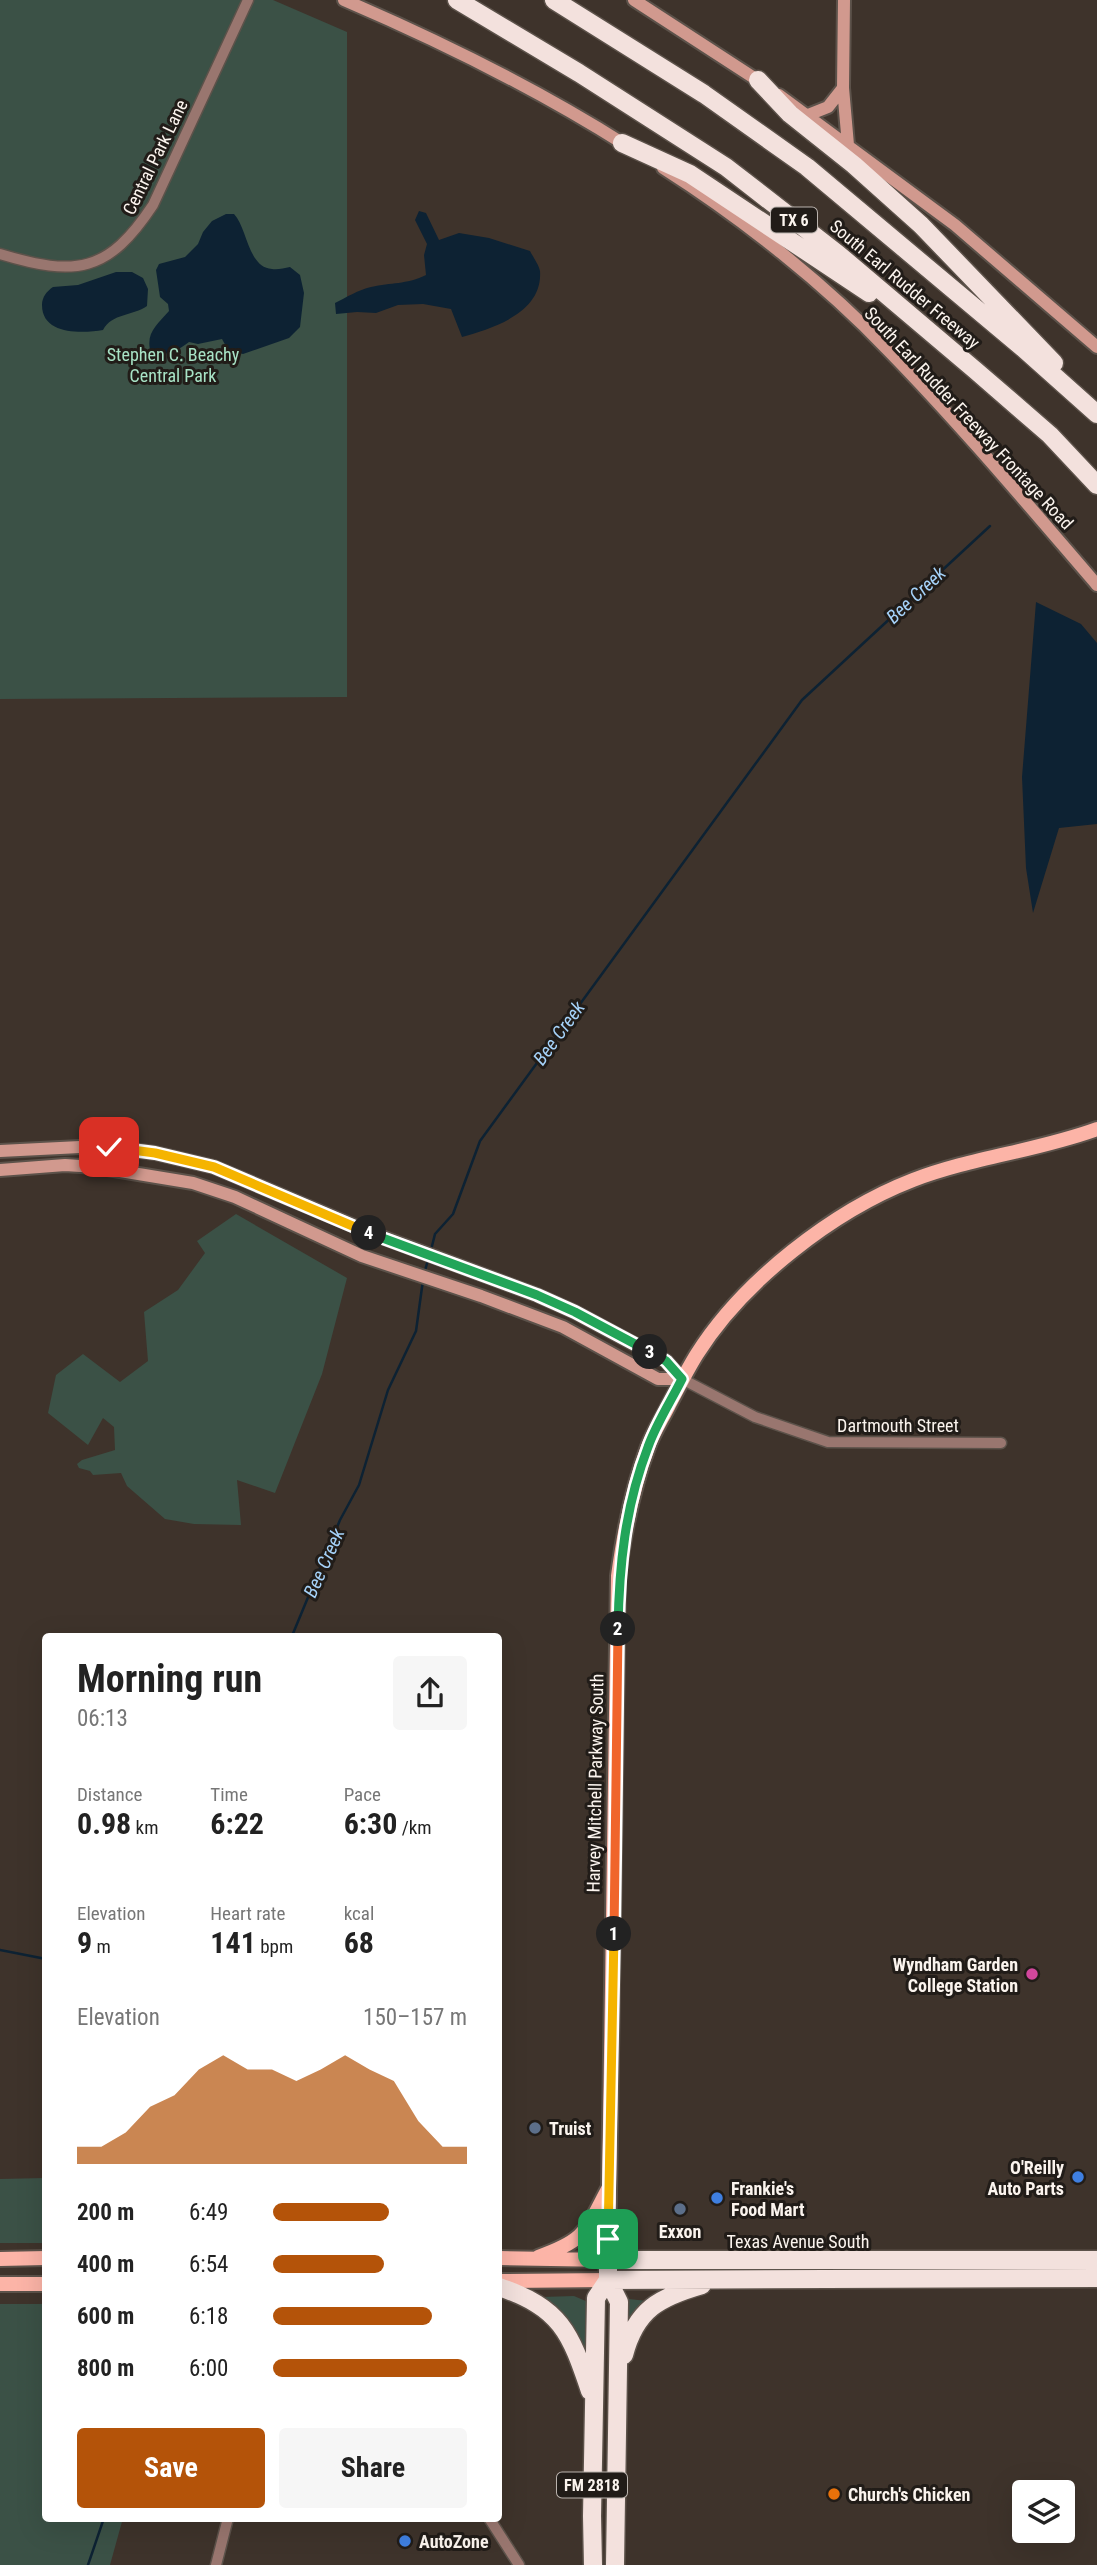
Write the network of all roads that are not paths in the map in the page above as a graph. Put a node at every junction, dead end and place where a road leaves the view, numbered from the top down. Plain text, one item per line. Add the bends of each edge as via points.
1 (248, 0) edge
2 (344, 0) edge
3 (457, 0) edge
4 (554, 0) edge
5 (634, 0) edge
6 (844, 0) edge
7 (758, 80) junction
8 (843, 88) junction
9 (808, 115) junction
10 (622, 143) junction
11 (848, 145) junction
12 (0, 254) edge
13 (1097, 347) edge
14 (975, 370) junction
15 (1097, 414) edge
16 (1097, 485) edge
17 (1097, 585) edge
18 (1097, 1129) edge
19 (0, 1151) edge
20 (0, 1170) edge
21 (682, 1379) junction
22 (1001, 1443) dead end
23 (610, 2185) junction
24 (42, 2258) edge
25 (502, 2258) edge
26 (0, 2259) edge
27 (530, 2259) junction
28 (608, 2260) junction
29 (1097, 2260) edge
30 (1097, 2278) edge
31 (608, 2280) junction
32 (722, 2280) junction
33 (502, 2281) edge
34 (0, 2284) edge
35 (42, 2284) edge
36 (502, 2288) edge
37 (618, 2378) junction
38 (594, 2404) junction
39 (227, 2522) edge
40 (492, 2522) edge
41 (216, 2565) edge
42 (519, 2565) edge
43 (593, 2565) edge
44 (615, 2565) edge

1 - 12 street, Central Park Lane via 153,205 135,233 116,250 71,267 53,268
2 - 10 street, South Earl Rudder Freeway Frontage Road via 511,78
3 - 14 highway, South Earl Rudder Freeway / TX 6 via 726,167
4 - 15 highway, South Earl Rudder Freeway / TX 6 via 704,94 807,167
5 - 7 street
6 - 8 street
7 - 9 street
7 - 15 highway via 790,114 921,226 1037,343
8 - 9 street via 828,107
8 - 11 street
9 - 11 street
10 - 14 highway via 690,174
10 - 17 street, South Earl Rudder Freeway Frontage Road via 820,285 889,351
11 - 13 street via 956,225
14 - 16 highway, South Earl Rudder Freeway / TX 6 via 1050,435
18 - 21 main road, Harvey Mitchell Parkway South / FM 2818 via 912,1181 838,1220 742,1298
19 - 21 street, Dartmouth Street via 100,1146 214,1167 575,1312 666,1361
20 - 21 street, Dartmouth Street via 96,1167 193,1183 235,1197 362,1256 563,1327 657,1378
21 - 22 street, Dartmouth Street via 755,1417 828,1442
21 - 23 main road, Harvey Mitchell Parkway South / FM 2818 via 649,1444 634,1488 618,1576
23 - 27 main road via 581,2236
23 - 28 main road, Harvey Mitchell Parkway South / FM 2818
24 - 26 main road
25 - 27 main road, Texas Avenue South
27 - 28 main road, Texas Avenue South
28 - 29 highway, Texas Avenue South
28 - 31 highway, Harvey Mitchell Parkway South / FM 2818
30 - 32 highway
31 - 32 highway
31 - 33 main road
31 - 37 highway, Harvey Mitchell Parkway South / FM 2818 via 619,2297
31 - 38 highway, Harvey Mitchell Parkway South / FM 2818 via 596,2298
32 - 37 highway via 651,2306 630,2336
34 - 35 main road
36 - 38 highway via 524,2295 555,2318 578,2352
37 - 44 highway, Harvey Mitchell Parkway South / FM 2818
38 - 43 highway, Harvey Mitchell Parkway South / FM 2818
39 - 41 street
40 - 42 street

